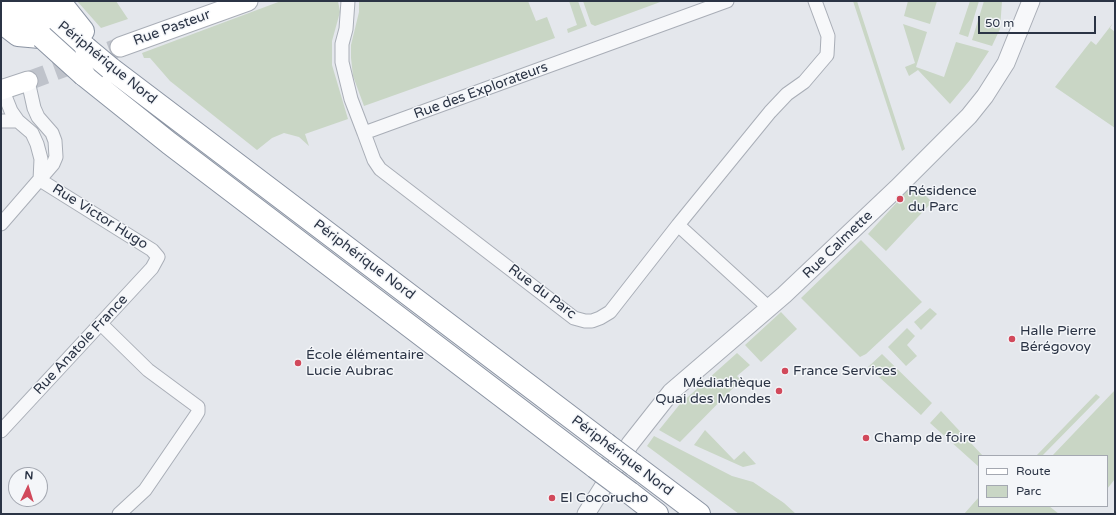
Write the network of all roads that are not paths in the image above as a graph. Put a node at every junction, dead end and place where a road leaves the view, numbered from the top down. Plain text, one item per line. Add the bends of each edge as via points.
1 (5, 1) edge
2 (33, 1) edge
3 (248, 1) edge
4 (348, 1) edge
5 (726, 1) edge
6 (815, 1) edge
7 (1031, 1) edge
8 (49, 18) edge
9 (1, 22) edge
10 (120, 47) tunnel mouth
11 (28, 81) joint
12 (2, 89) edge
13 (18, 120) junction
14 (1, 121) edge
15 (364, 133) junction
16 (40, 180) junction
17 (1, 223) edge
18 (678, 225) junction
19 (158, 257) joint
20 (769, 308) junction
21 (101, 324) junction
22 (1, 431) edge
23 (615, 466) junction
24 (118, 514) edge
25 (586, 514) edge
26 (657, 514) edge
27 (699, 514) edge

1 - 8 highway, Périphérique Nord
2 - 8 highway, Périphérique Nord
3 - 10 main road, Rue Pasteur
4 - 15 street via 342,62 351,99
5 - 15 street, Rue des Explorateurs
6 - 18 street via 828,36 827,55 804,82 787,94 770,112
7 - 20 street, Rue Calmette via 1006,63 969,116 853,231
8 - 9 highway via 18,35
8 - 23 highway, Périphérique Nord, bridge via 110,68 606,444
8 - 23 highway, Périphérique Nord, bridge via 84,75 176,148
11 - 12 main road
11 - 16 street via 34,108 52,134 56,148 53,164
12 - 13 street via 11,111
13 - 14 street
13 - 16 street via 32,133 38,144 41,158
15 - 18 street, Rue du Parc via 374,160 380,168 574,318 580,320 592,321 610,312
16 - 17 street
16 - 19 street, Rue Victor Hugo via 152,250
18 - 20 street
19 - 21 street, Rue Anatole France via 152,268
20 - 23 street, Rue Calmette via 671,392 640,429
21 - 22 street, Rue Anatole France
21 - 24 street via 148,370 198,407 195,417 145,490
23 - 25 street, Rue Calmette
23 - 26 highway, Périphérique Nord, bridge via 630,493
23 - 27 highway, Périphérique Nord

